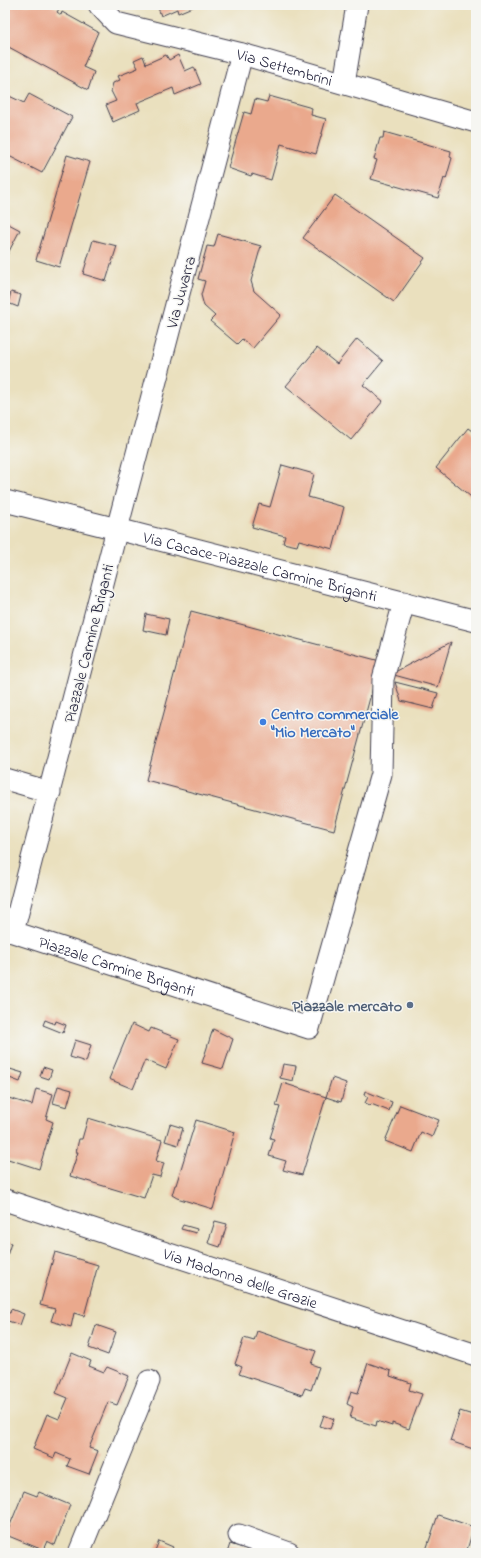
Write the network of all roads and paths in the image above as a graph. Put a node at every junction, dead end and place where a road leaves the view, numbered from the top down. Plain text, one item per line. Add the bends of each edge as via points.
1 (99, 5) edge
2 (357, 5) edge
3 (242, 54) junction
4 (344, 83) junction
5 (476, 122) edge
6 (5, 501) edge
7 (117, 529) junction
8 (404, 602) junction
9 (476, 621) edge
10 (5, 779) edge
11 (50, 792) junction
12 (5, 1200) edge
13 (476, 1355) edge
14 (149, 1380) dead end
15 (238, 1535) dead end
16 (79, 1553) edge
17 (289, 1553) edge

1 - 3 street, Via Settembrini via 116,23
2 - 4 street
3 - 4 street, Via Settembrini
3 - 7 street, Via Juvarra
4 - 5 street, Via Settembrini
6 - 7 street
7 - 8 street, Via Cacace-Piazzale Carmine Briganti
7 - 11 street, Piazzale Carmine Briganti
8 - 9 street, Via Cacace-Piazzale Carmine Briganti
8 - 11 street, Piazzale Carmine Briganti via 383,679 381,774 309,1028 13,932
10 - 11 street
12 - 13 street, Via Madonna delle Grazie
14 - 16 street
15 - 17 street

